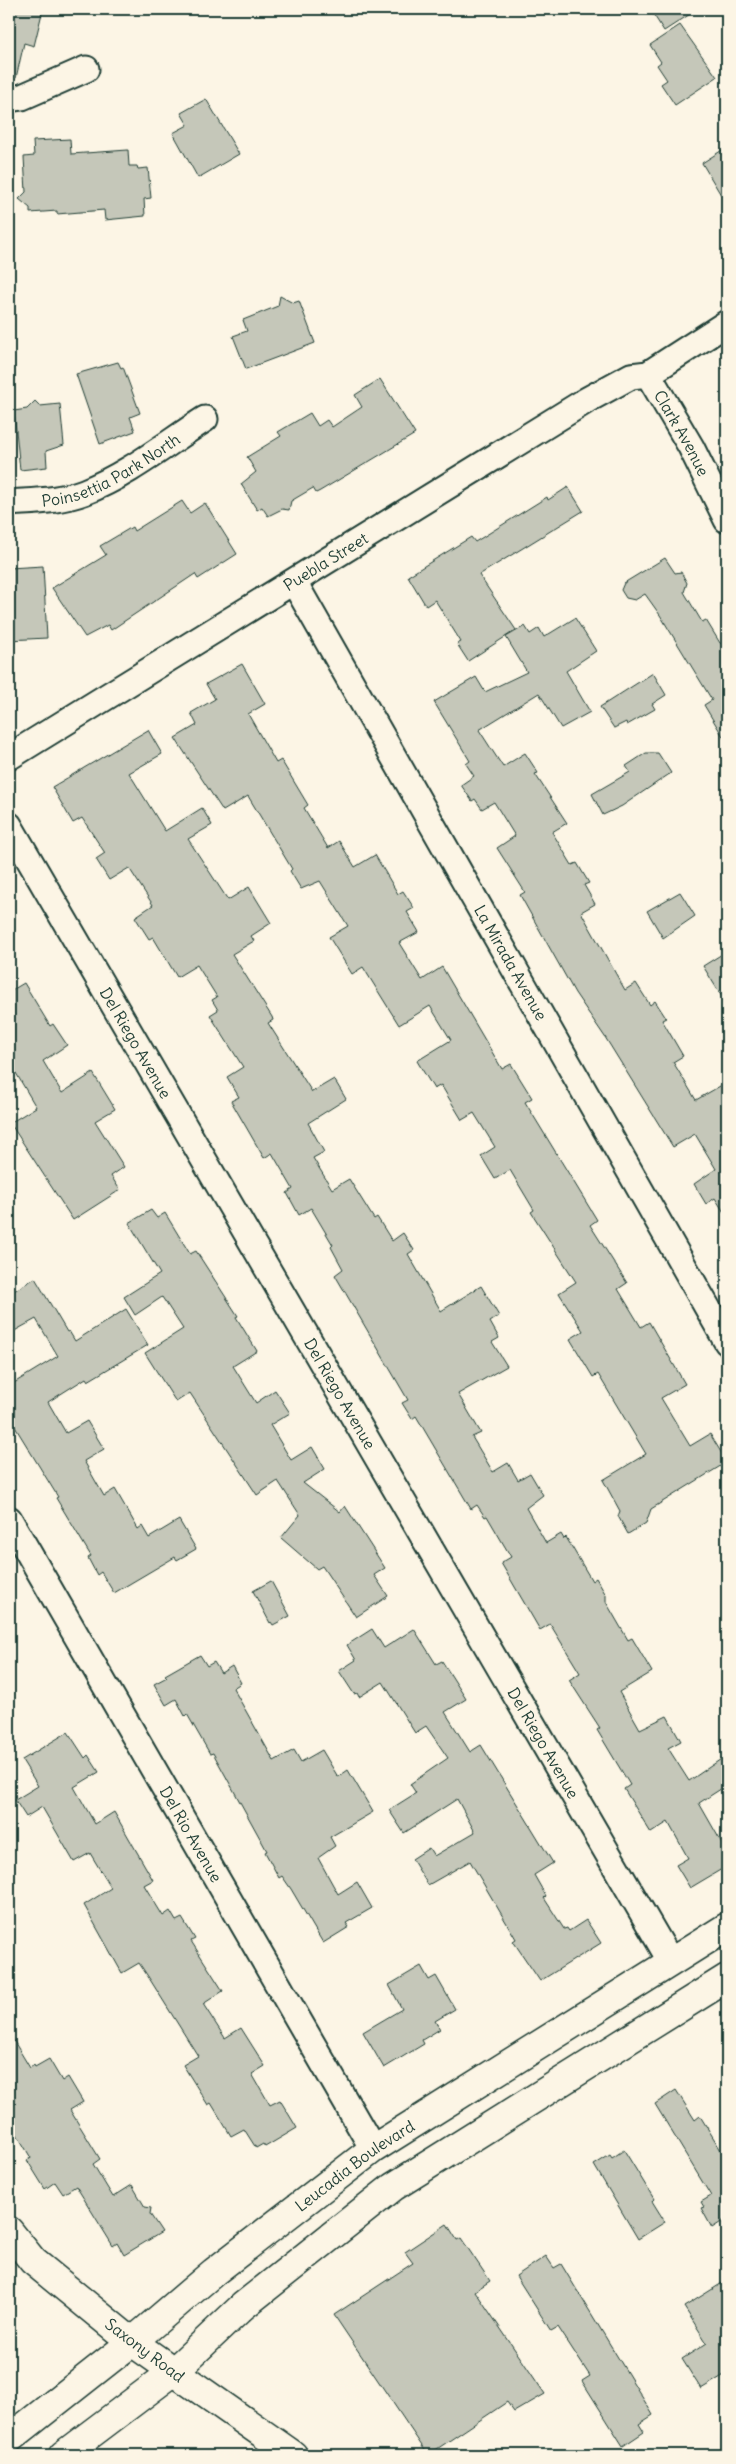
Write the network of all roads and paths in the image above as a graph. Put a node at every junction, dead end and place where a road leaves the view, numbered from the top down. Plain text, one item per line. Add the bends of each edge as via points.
1 (86, 69) dead end
2 (9, 99) edge
3 (727, 323) edge
4 (648, 374) junction
5 (205, 419) dead end
6 (9, 503) edge
7 (727, 520) edge
8 (294, 582) junction
9 (9, 757) edge
10 (9, 825) edge
11 (727, 1342) edge
12 (9, 1519) edge
13 (727, 1927) edge
14 (671, 1962) junction
15 (727, 1978) edge
16 (373, 2149) junction
17 (9, 2231) edge
18 (132, 2342) junction
19 (173, 2372) junction
20 (9, 2439) edge
21 (63, 2455) edge
22 (293, 2455) edge

1 - 2 street via 22,97
3 - 4 street, Puebla Street
4 - 7 street, Clark Avenue
4 - 8 street, Puebla Street via 631,376 587,400
5 - 6 street, Poinsettia Park North via 115,477 83,492 46,501
8 - 9 street, Puebla Street
8 - 11 street, La Mirada Avenue
10 - 14 street, Del Riego Avenue
12 - 16 street, Del Rio Avenue
13 - 14 main road, Leucadia Boulevard
14 - 16 main road, Leucadia Boulevard
15 - 19 main road via 393,2187 243,2306
16 - 18 main road, Leucadia Boulevard via 214,2272
17 - 18 main road, Saxony Road via 33,2261
18 - 19 main road, Saxony Road
18 - 20 main road, Leucadia Boulevard
19 - 21 main road
19 - 22 main road, Saxony Road

